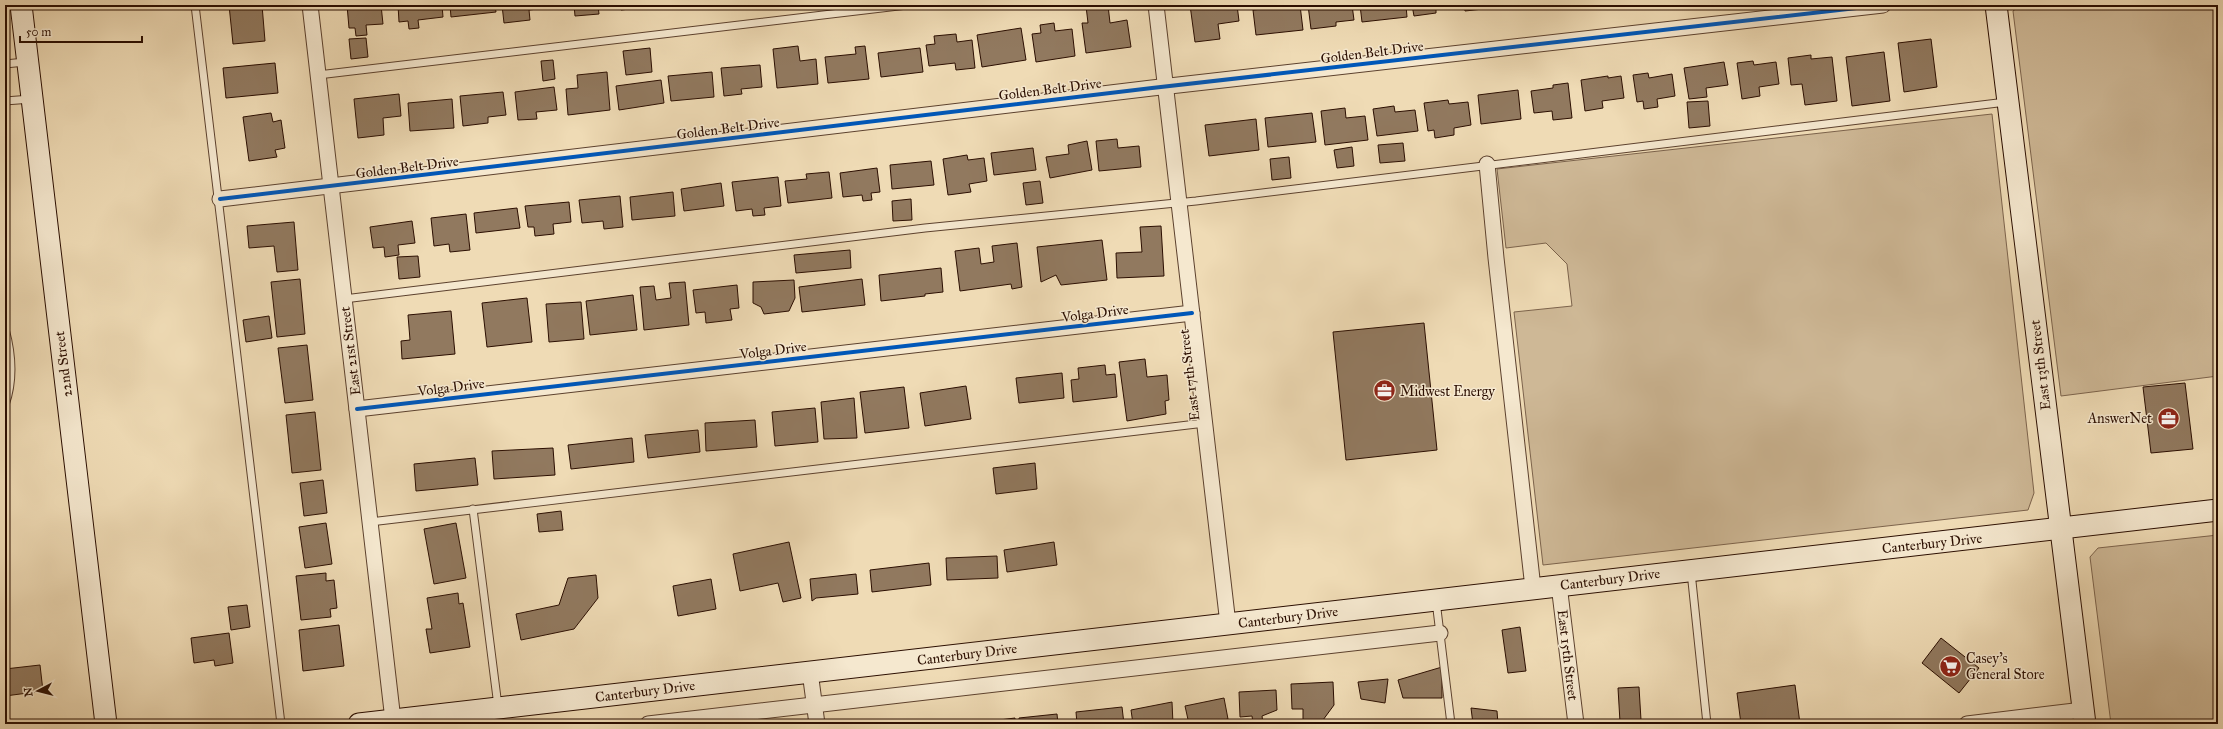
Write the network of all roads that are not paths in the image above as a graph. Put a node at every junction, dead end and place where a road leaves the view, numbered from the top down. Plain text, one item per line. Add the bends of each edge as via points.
1 (21, 5) edge
2 (196, 5) edge
3 (310, 5) edge
4 (907, 5) edge
5 (1156, 5) edge
6 (1883, 5) edge
7 (1996, 5) edge
8 (1845, 7) edge
9 (28, 61) junction
10 (5, 64) edge
11 (318, 75) junction
12 (1166, 87) junction
13 (32, 98) junction
14 (5, 101) edge
15 (2008, 102) junction
16 (1487, 164) junction
17 (331, 187) junction
18 (220, 199) junction
19 (1179, 202) junction
20 (344, 299) junction
21 (1192, 312) junction
22 (5, 329) edge
23 (5, 405) edge
24 (357, 409) junction
25 (1205, 423) junction
26 (473, 509) junction
27 (2218, 510) edge
28 (370, 522) junction
29 (2060, 529) junction
30 (1691, 570) junction
31 (1559, 586) junction
32 (1533, 588) junction
33 (1436, 600) junction
34 (1228, 624) junction
35 (1440, 633) junction
36 (810, 672) junction
37 (814, 705) junction
38 (498, 708) junction
39 (2084, 717) edge
40 (393, 720) junction
41 (106, 724) edge
42 (281, 724) edge
43 (359, 724) edge
44 (648, 724) edge
45 (817, 724) edge
46 (1451, 724) edge
47 (1576, 724) edge
48 (1707, 724) edge
49 (1968, 724) edge

1 - 9 main road, 22nd Street
2 - 18 lane
3 - 11 street, East 21st Street
4 - 11 lane
5 - 12 street, East 17th Street
6 - 8 street, Golden Belt Drive
7 - 15 main road, East 13th Street
8 - 12 street, Golden Belt Drive
9 - 10 lane
9 - 13 main road, 22nd Street
11 - 17 street, East 21st Street
12 - 17 street, Golden Belt Drive
12 - 19 street, East 17th Street
13 - 14 lane
13 - 41 main road, 22nd Street
15 - 16 lane
15 - 29 main road, East 13th Street
16 - 19 lane
16 - 32 street
17 - 18 street, Golden Belt Drive
17 - 20 street, East 21st Street
18 - 42 lane
19 - 20 lane via 925,228
19 - 21 street, East 17th Street
20 - 24 street, East 21st Street
21 - 24 street, Volga Drive
21 - 25 street, East 17th Street
22 - 23 lane via 11,366
24 - 28 street, East 21st Street
25 - 26 lane
25 - 34 street, East 17th Street
26 - 28 lane
26 - 38 lane
27 - 29 main road, Canterbury Drive
28 - 40 street, East 21st Street
29 - 30 main road, Canterbury Drive
29 - 39 main road, East 13th Street
30 - 31 main road, Canterbury Drive
30 - 48 lane
31 - 32 main road, Canterbury Drive
31 - 47 street, East 15th Street
32 - 33 main road, Canterbury Drive
33 - 34 main road, Canterbury Drive
33 - 35 lane
34 - 36 main road, Canterbury Drive
35 - 37 street
35 - 46 lane
36 - 37 street
36 - 38 main road, Canterbury Drive
37 - 44 street
37 - 45 street
38 - 40 main road, Canterbury Drive
39 - 49 street
40 - 43 main road, Canterbury Drive

